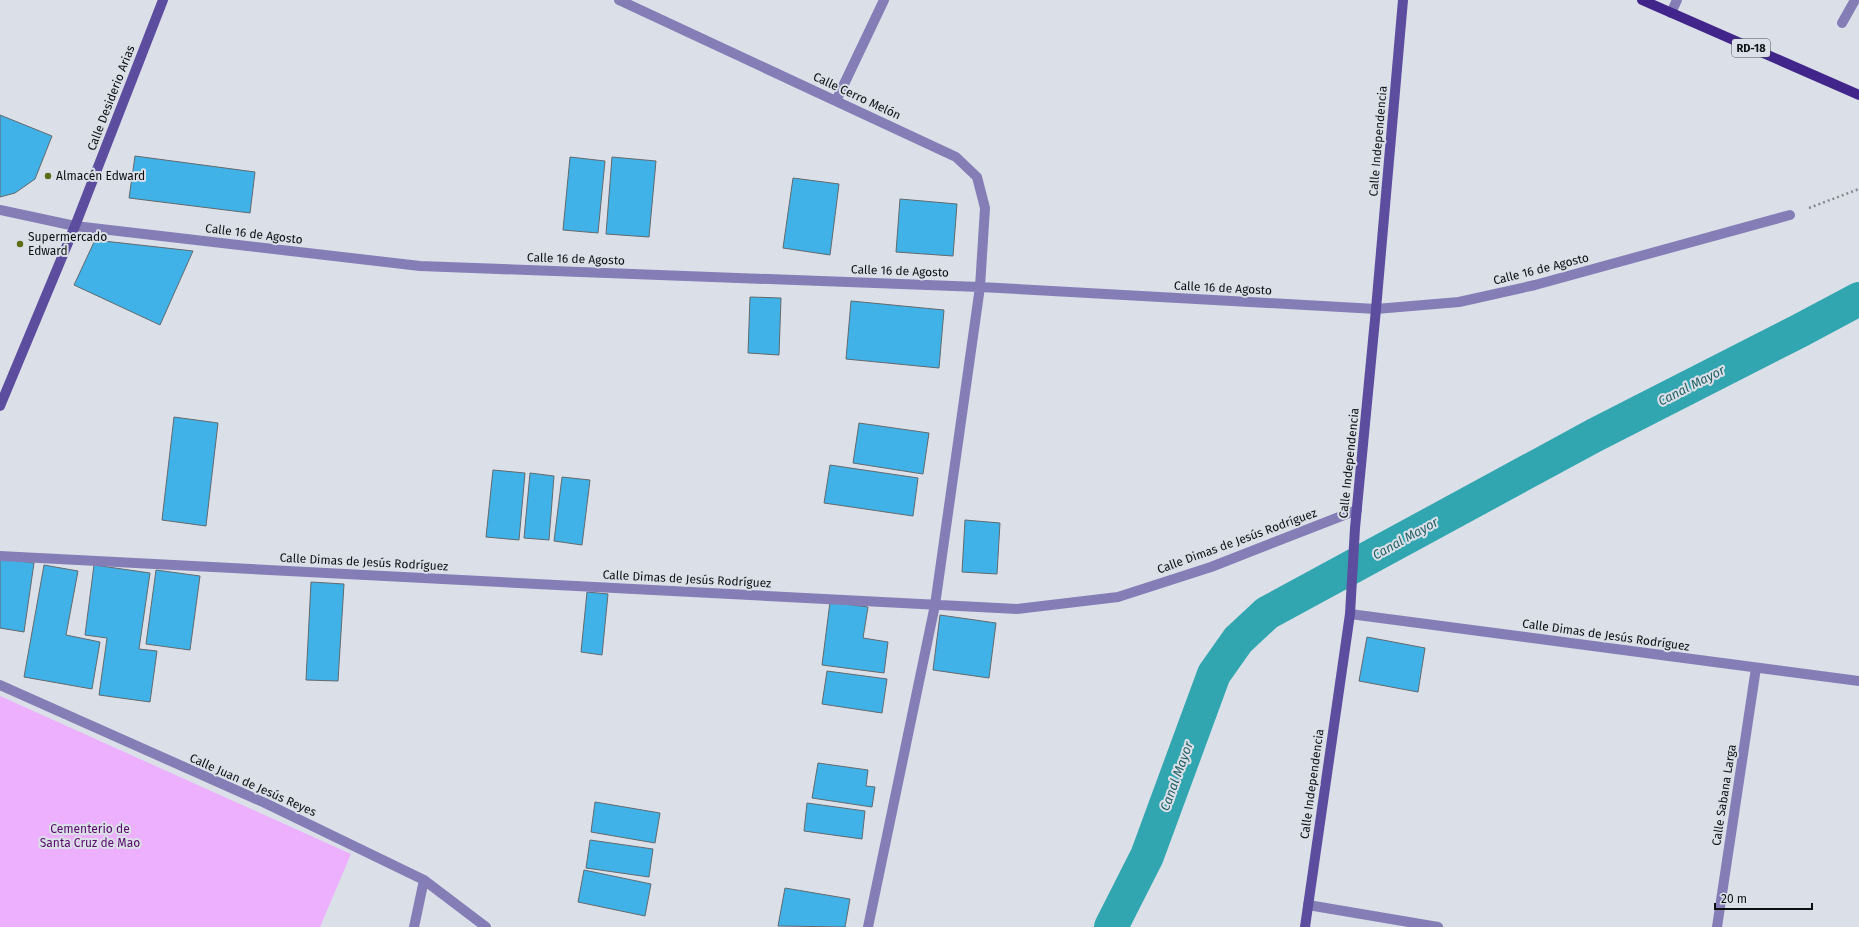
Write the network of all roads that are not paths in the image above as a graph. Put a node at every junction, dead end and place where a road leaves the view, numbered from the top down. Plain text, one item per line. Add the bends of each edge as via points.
1 (162, 0) edge
2 (619, 0) edge
3 (884, 0) edge
4 (1402, 0) edge
5 (1642, 0) edge
6 (1677, 0) edge
7 (1855, 0) edge
8 (1671, 13) junction
9 (1842, 23) dead end
10 (1859, 95) edge
11 (836, 101) junction
12 (0, 210) edge
13 (1790, 215) road end
14 (76, 226) junction
15 (980, 287) junction
16 (1376, 309) junction
17 (0, 406) edge
18 (1357, 510) junction
19 (0, 556) edge
20 (935, 604) junction
21 (1350, 614) junction
22 (1756, 668) junction
23 (1859, 681) edge
24 (0, 685) edge
25 (424, 880) junction
26 (1308, 905) junction
27 (414, 927) edge
28 (486, 927) edge
29 (868, 927) edge
30 (1305, 927) edge
31 (1438, 927) edge
32 (1717, 927) edge

1 - 14 street, Calle Desiderio Arias
2 - 11 street, Calle Cerro Melón
3 - 11 street
4 - 16 street, Calle Independencia
5 - 8 main road, RD-18
6 - 8 street
7 - 9 street
8 - 10 main road, RD-18
11 - 15 street, Calle Cerro Melón via 956,157 977,177 985,208
12 - 14 street, Calle 16 de Agosto
13 - 16 street, Calle 16 de Agosto via 1535,285 1459,302
14 - 15 street, Calle 16 de Agosto via 420,266
14 - 17 street, Calle Desiderio Arias
15 - 16 street, Calle 16 de Agosto
15 - 20 street, Calle Cerro Melón
16 - 18 street, Calle Independencia
18 - 20 street, Calle Dimas de Jesús Rodríguez via 1211,567 1118,597 1017,609
18 - 21 street, Calle Independencia
19 - 20 street, Calle Dimas de Jesús Rodríguez
20 - 29 street, Calle Cerro Melón
21 - 22 street, Calle Dimas de Jesús Rodríguez
21 - 26 street, Calle Independencia
22 - 23 street, Calle Dimas de Jesús Rodríguez
22 - 32 street, Calle Sabana Larga
24 - 25 street, Calle Juan de Jesús Reyes via 265,803
25 - 27 street
25 - 28 street, Calle Juan de Jesús Reyes
26 - 30 street, Calle Independencia
26 - 31 street

